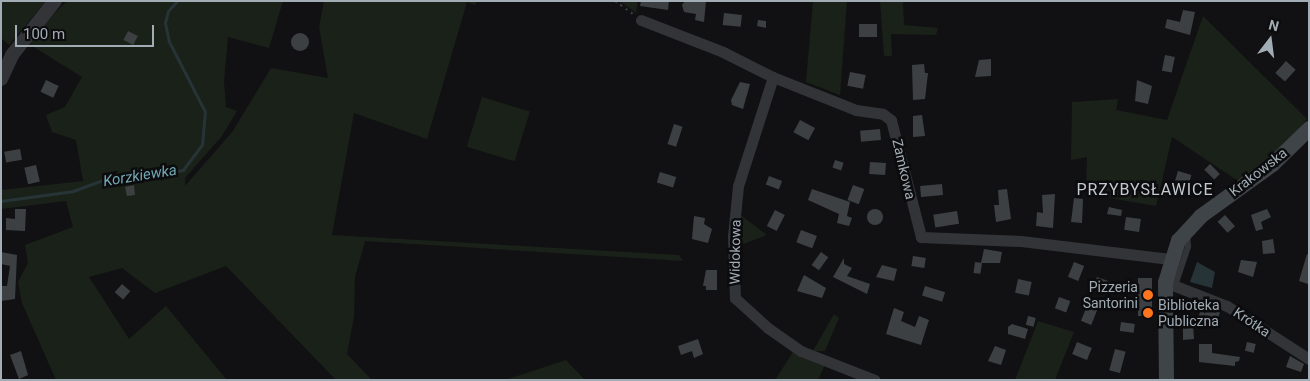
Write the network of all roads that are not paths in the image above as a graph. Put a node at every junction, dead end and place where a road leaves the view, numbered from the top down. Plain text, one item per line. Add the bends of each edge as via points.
1 (55, 1) edge
2 (641, 20) road end
3 (773, 77) junction
4 (1, 79) edge
5 (1309, 128) edge
6 (1185, 232) junction
7 (1170, 259) junction
8 (1170, 284) junction
9 (1309, 359) edge
10 (875, 380) edge
11 (1166, 380) edge

1 - 4 street via 12,55
2 - 3 street, Zamkowa via 723,52
3 - 7 street, Zamkowa via 856,110 883,114 891,120 921,237 1021,241
3 - 10 street, Widokowa via 738,186 733,236 735,298 768,328 801,351
5 - 6 main road, Krakowska via 1276,160 1200,216
6 - 7 main road, Krakowska
6 - 8 lane via 1189,242
7 - 8 main road, Krakowska
8 - 9 street, Krótka via 1228,306
8 - 11 main road, Krakowska

